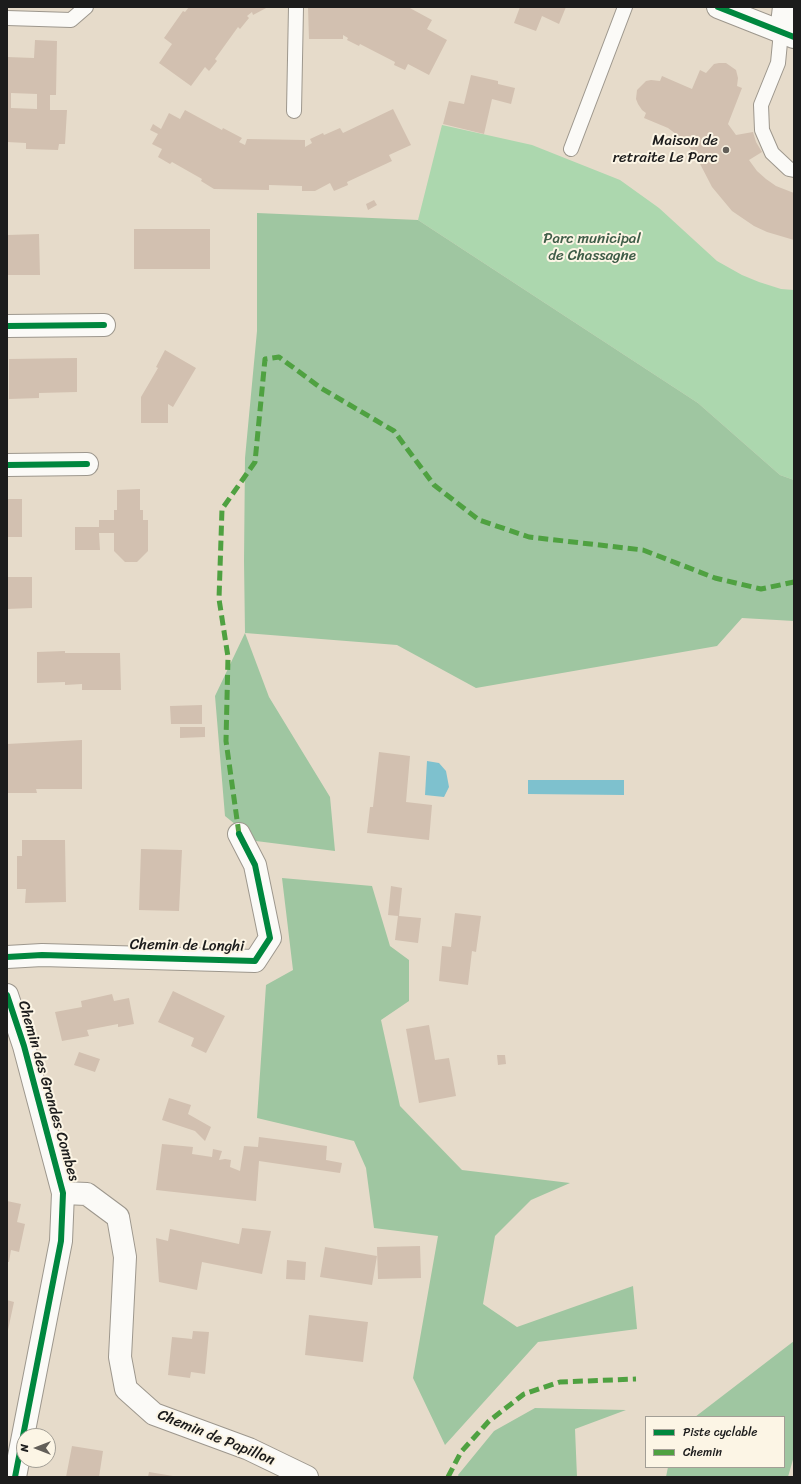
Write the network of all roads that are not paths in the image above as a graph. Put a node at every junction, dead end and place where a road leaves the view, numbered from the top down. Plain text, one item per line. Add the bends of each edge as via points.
1 (86, 7) edge
2 (296, 7) edge
3 (625, 7) edge
4 (718, 7) edge
5 (784, 7) edge
6 (7, 18) edge
7 (788, 34) edge
8 (294, 111) dead end
9 (571, 149) dead end
10 (794, 170) edge
11 (104, 325) dead end
12 (7, 326) edge
13 (87, 464) dead end
14 (7, 465) edge
15 (239, 834) dead end
16 (7, 957) edge
17 (7, 995) edge
18 (63, 1194) junction
19 (15, 1477) edge
20 (307, 1477) edge

1 - 6 lane via 71,20
2 - 8 lane
3 - 9 lane
4 - 7 street
5 - 7 street
7 - 10 lane via 761,105 762,130 772,153 789,169
11 - 12 street
13 - 14 street
15 - 16 street, Chemin de Longhi via 255,865 270,938 255,961 42,955
17 - 18 street, Chemin des Grandes Combes via 24,1046
18 - 19 street, Chemin des Grandes Combes via 61,1241
18 - 20 street, Chemin de Papillon via 87,1194 118,1217 125,1257 120,1357 126,1389 154,1414 248,1449

